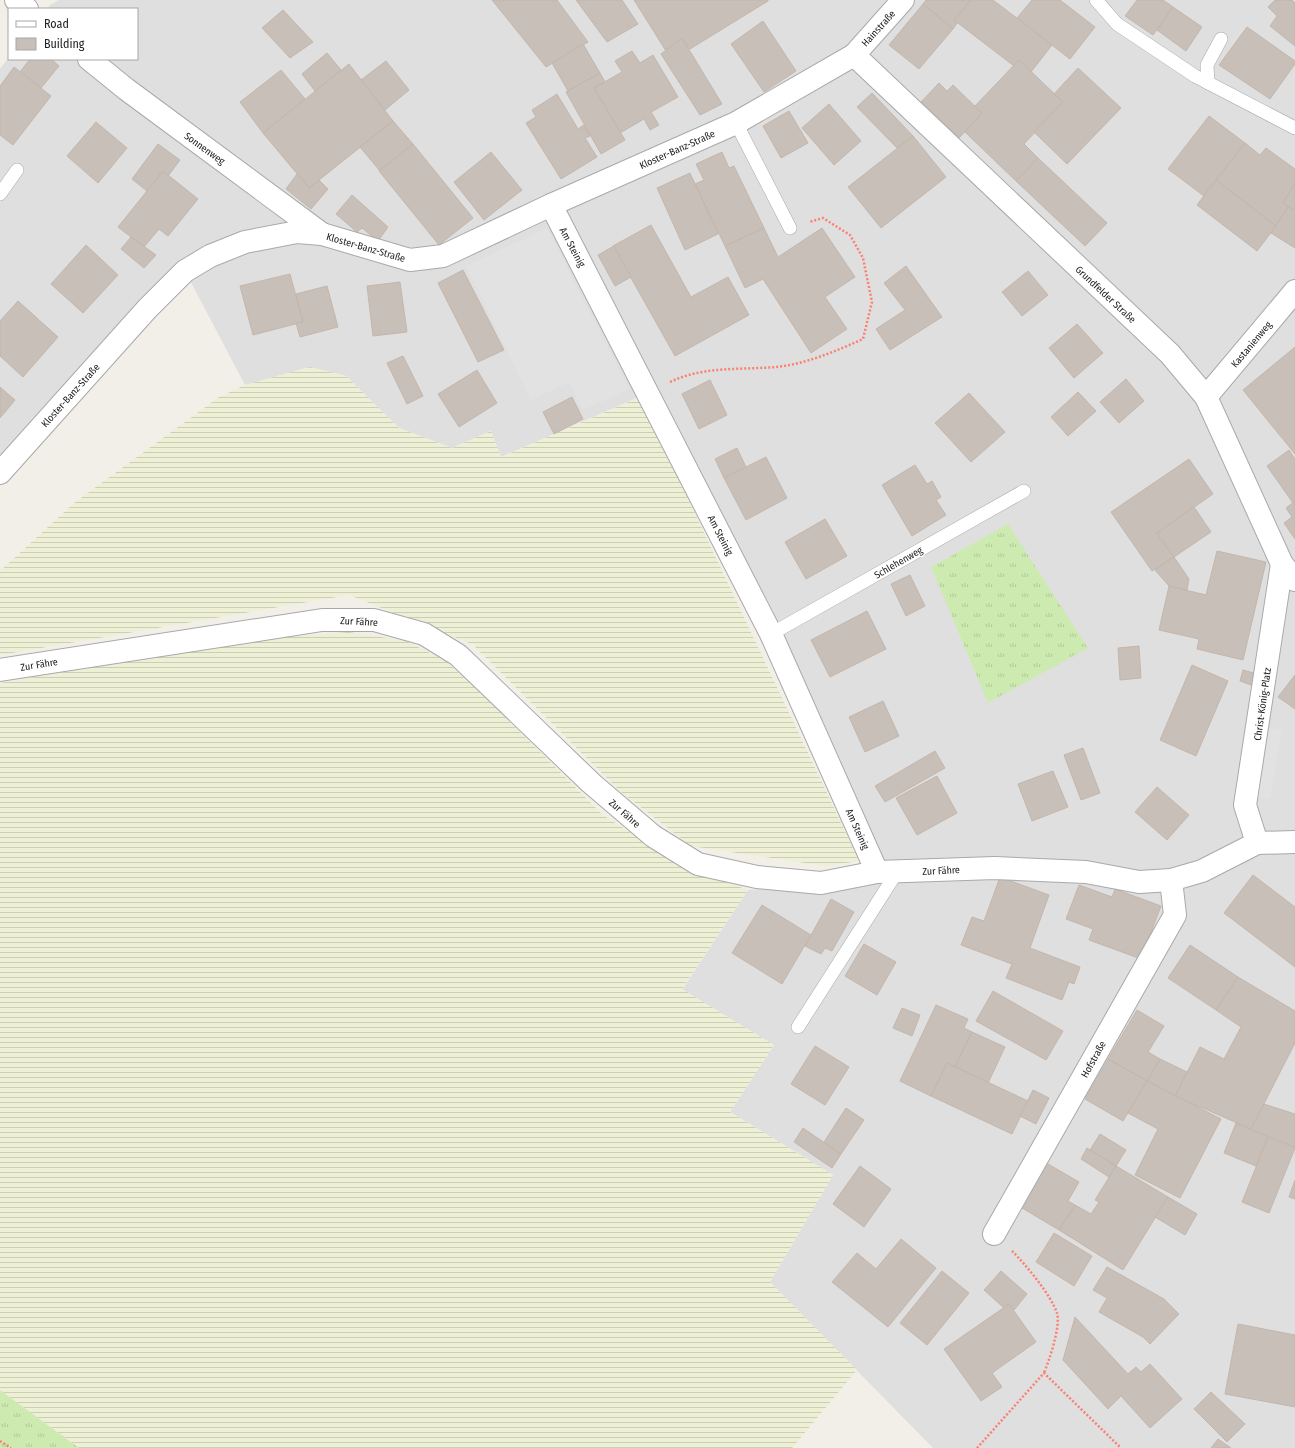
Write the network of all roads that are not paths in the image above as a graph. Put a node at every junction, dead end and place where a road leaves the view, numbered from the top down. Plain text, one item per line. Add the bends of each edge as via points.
1 (16, 0) edge
2 (903, 0) edge
3 (1096, 0) edge
4 (26, 8) edge
5 (1222, 39) dead end
6 (854, 55) junction
7 (90, 60) edge
8 (1208, 83) junction
9 (736, 123) junction
10 (1295, 128) edge
11 (17, 170) dead end
12 (0, 194) edge
13 (550, 205) junction
14 (790, 228) road end
15 (322, 234) junction
16 (1295, 291) edge
17 (1206, 397) junction
18 (0, 473) edge
19 (1024, 491) dead end
20 (1288, 572) edge
21 (771, 634) junction
22 (0, 670) edge
23 (1295, 842) edge
24 (1257, 843) junction
25 (887, 872) junction
26 (1171, 880) junction
27 (798, 1027) dead end
28 (994, 1234) road end

1 - 4 street
2 - 6 street, Hainstraße
3 - 8 lane via 1117,24
5 - 8 lane via 1207,65
6 - 9 street, Kloster-Banz-Straße
6 - 17 street, Grundfelder Straße via 1170,354
7 - 15 street, Sonnenweg
8 - 10 lane
9 - 13 street, Kloster-Banz-Straße
9 - 14 lane
11 - 12 lane
13 - 15 street, Kloster-Banz-Straße via 443,256 424,260 410,260
13 - 21 street, Am Steinig
15 - 18 street, Kloster-Banz-Straße via 297,232 245,242 210,256 185,271 147,309
16 - 17 street, Kastanienweg
17 - 20 street, Grundfelder Straße
19 - 21 lane, Schlehenweg
20 - 24 street, Christ-König-Platz via 1245,805
21 - 25 street, Am Steinig
22 - 25 street, Zur Fähre via 322,620 374,620 424,634 458,655 591,783 653,836 698,864 757,877 820,883
23 - 24 street, Zur Fähre
24 - 26 street, Zur Fähre via 1202,871
25 - 26 street, Zur Fähre via 995,868 1086,872 1139,882
25 - 27 lane
26 - 28 street, Hofstraße via 1174,915

